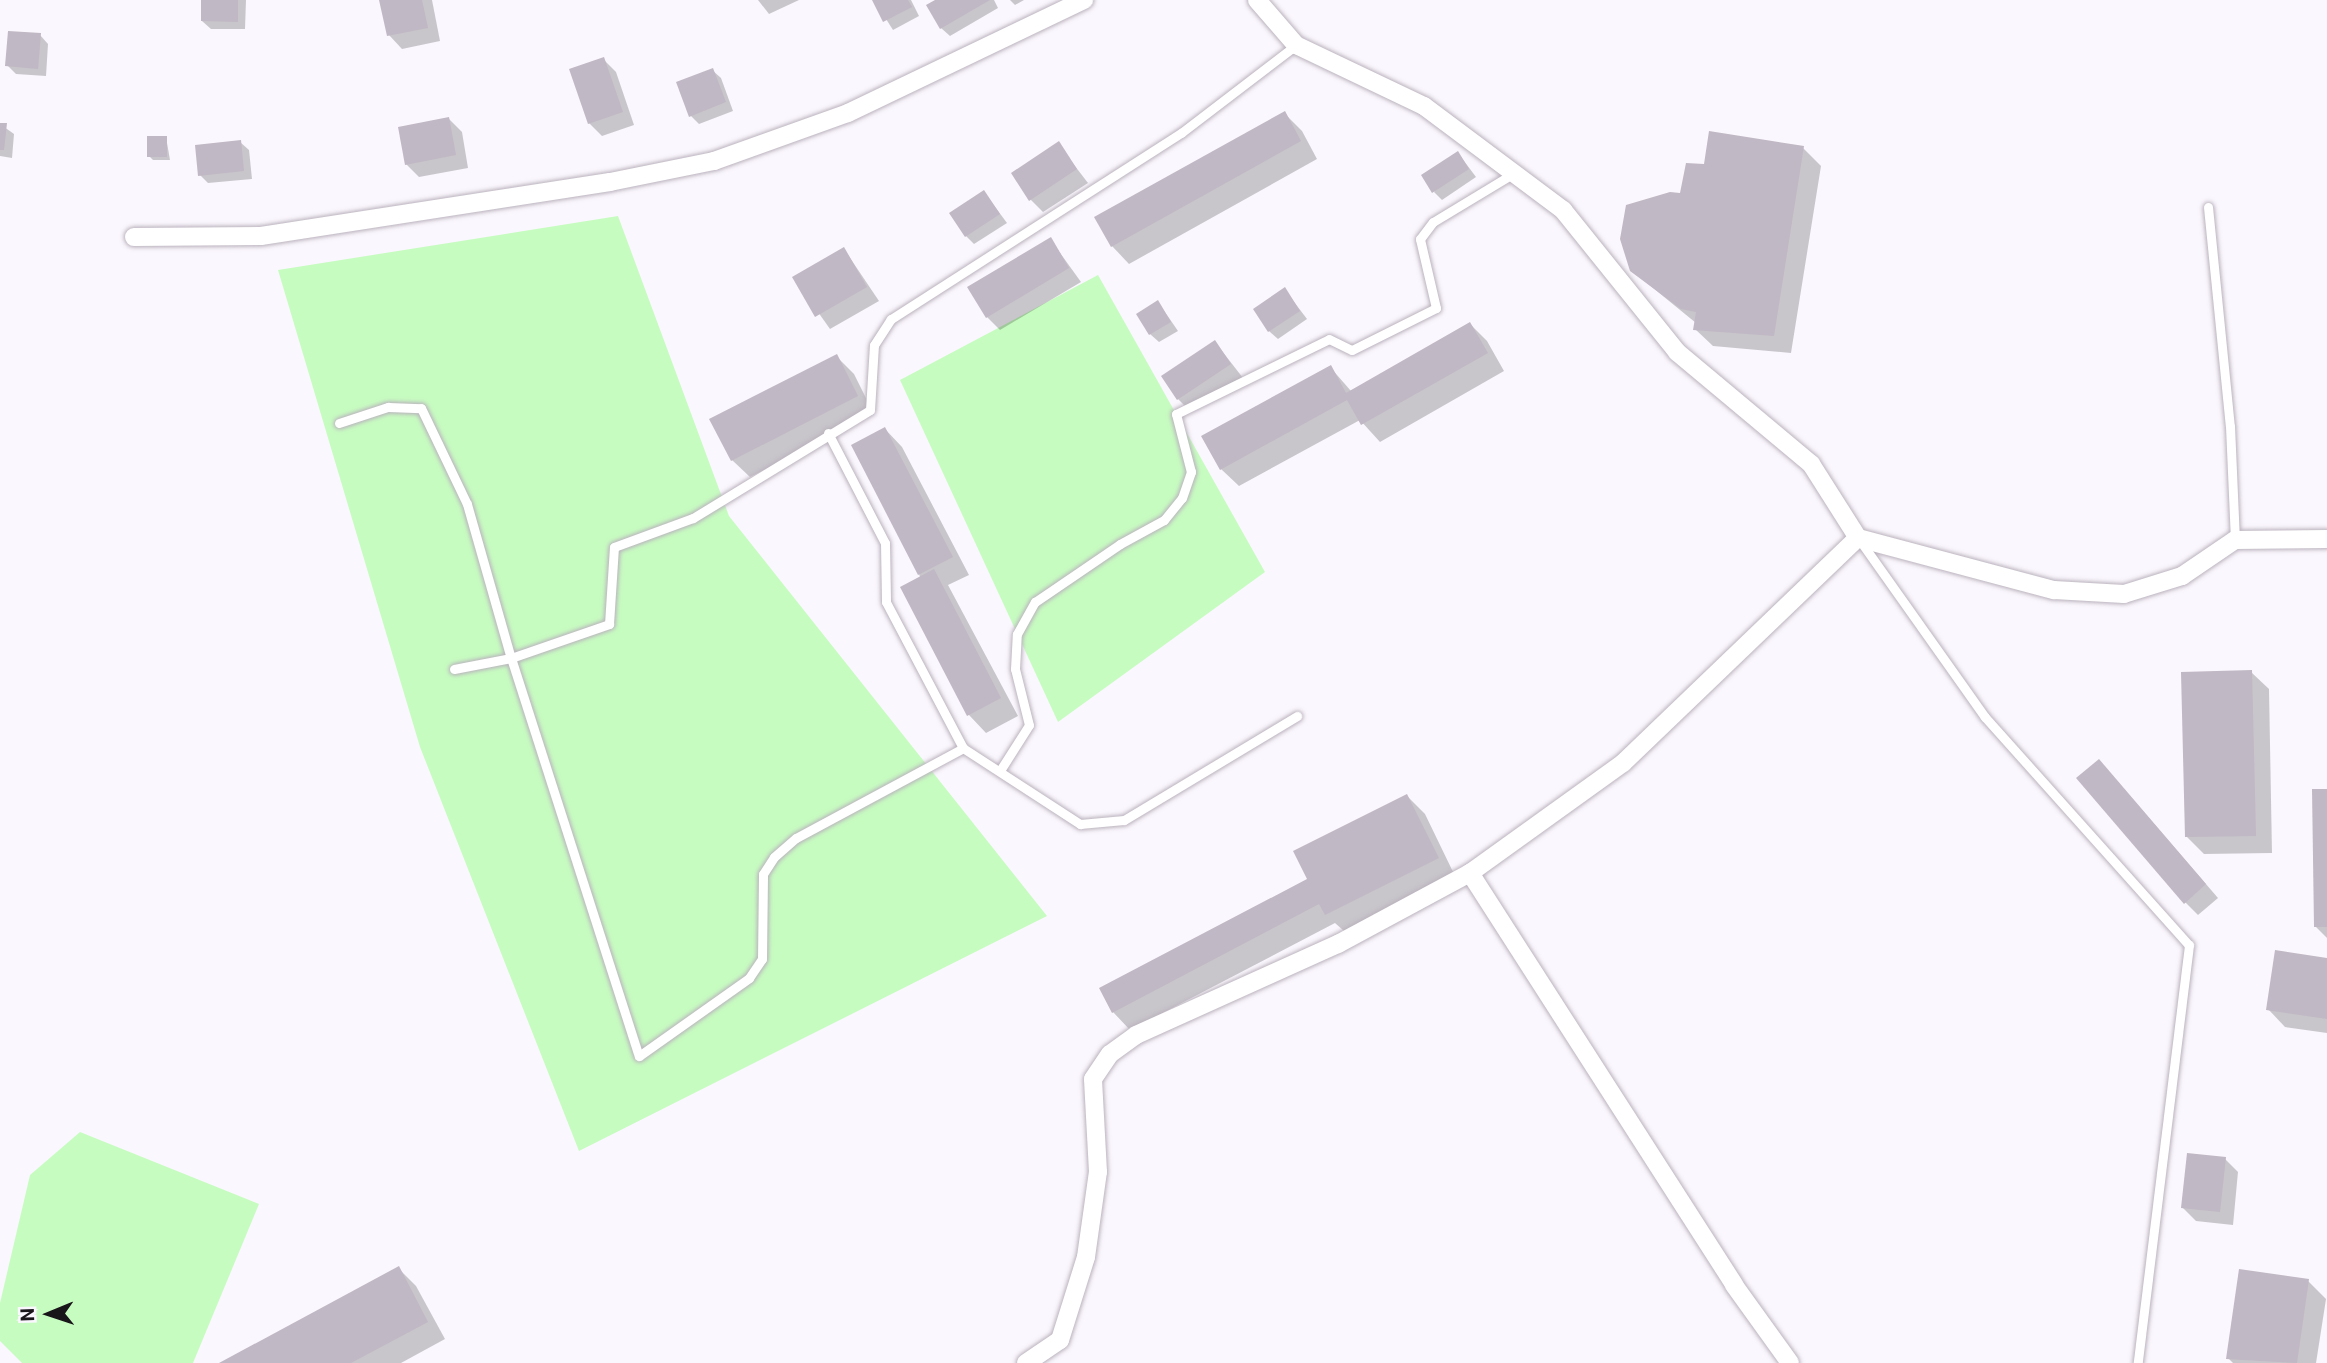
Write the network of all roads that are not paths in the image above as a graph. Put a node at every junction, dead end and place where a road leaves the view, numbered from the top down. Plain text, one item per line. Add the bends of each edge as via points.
1 (1084, 0) edge
2 (1257, 0) edge
3 (1296, 46) junction
4 (1514, 173) junction
5 (2208, 207) dead end
6 (134, 237) dead end
7 (339, 423) dead end
8 (828, 433) junction
9 (1858, 538) junction
10 (2327, 539) edge
11 (2235, 540) junction
12 (511, 658) junction
13 (454, 669) dead end
14 (1297, 716) dead end
15 (962, 747) junction
16 (1001, 769) junction
17 (1470, 873) junction
18 (1026, 1363) edge
19 (1790, 1363) edge
20 (2138, 1363) edge

1 - 6 street via 848,113 714,161 610,182 261,236
2 - 3 street
3 - 4 street via 1424,106
3 - 8 lane via 1181,133 891,319 874,345 870,410
4 - 9 street via 1563,210 1677,352 1811,464
4 - 16 lane via 1433,222 1420,239 1436,308 1352,350 1329,339 1176,414 1191,472 1182,498 1164,520 1035,602 1017,634 1015,669 1029,724
5 - 11 lane via 2230,426
7 - 12 lane via 388,407 421,408 467,504
8 - 12 lane via 693,518 614,547 609,624
8 - 15 lane via 885,543 887,602
9 - 11 street via 2054,590 2124,594 2182,576
9 - 17 street via 1623,763
9 - 20 lane via 1984,717 2189,945
10 - 11 street
12 - 13 lane
12 - 15 lane via 639,1056 749,978 762,960 762,874 774,857 796,838
14 - 16 lane via 1124,820 1080,824
15 - 16 lane
17 - 18 street via 1338,944 1136,1035 1110,1054 1093,1079 1098,1172 1086,1257 1060,1340
17 - 19 street via 1734,1285

